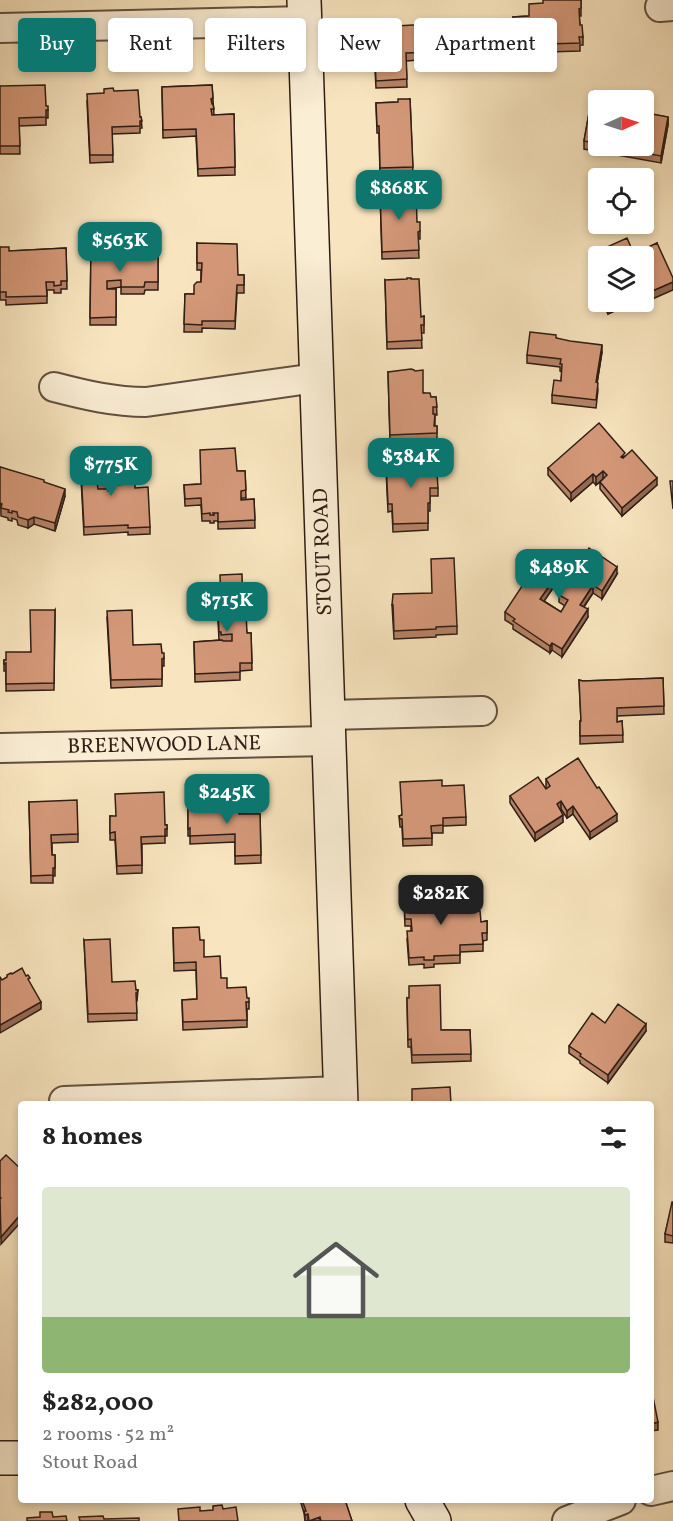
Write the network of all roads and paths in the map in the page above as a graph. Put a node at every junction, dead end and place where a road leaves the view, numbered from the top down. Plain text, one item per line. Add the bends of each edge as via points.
1 (304, 10) edge
2 (0, 28) edge
3 (316, 378) junction
4 (54, 387) dead end
5 (482, 711) dead end
6 (329, 728) junction
7 (0, 748) edge
8 (341, 1097) edge
9 (64, 1101) dead end
10 (0, 1458) edge
11 (18, 1458) edge
12 (673, 1486) edge
13 (654, 1490) edge
14 (424, 1503) edge
15 (613, 1503) edge
16 (434, 1521) edge
17 (567, 1521) edge

1 - 2 street
1 - 3 street, STOUT ROAD
3 - 4 street via 146,402 104,399
3 - 6 street, STOUT ROAD
5 - 6 street, BREENWOOD LANE
6 - 7 street, BREENWOOD LANE
6 - 8 street, STOUT ROAD
8 - 9 street
10 - 11 street
12 - 13 street
14 - 16 street
15 - 17 street

